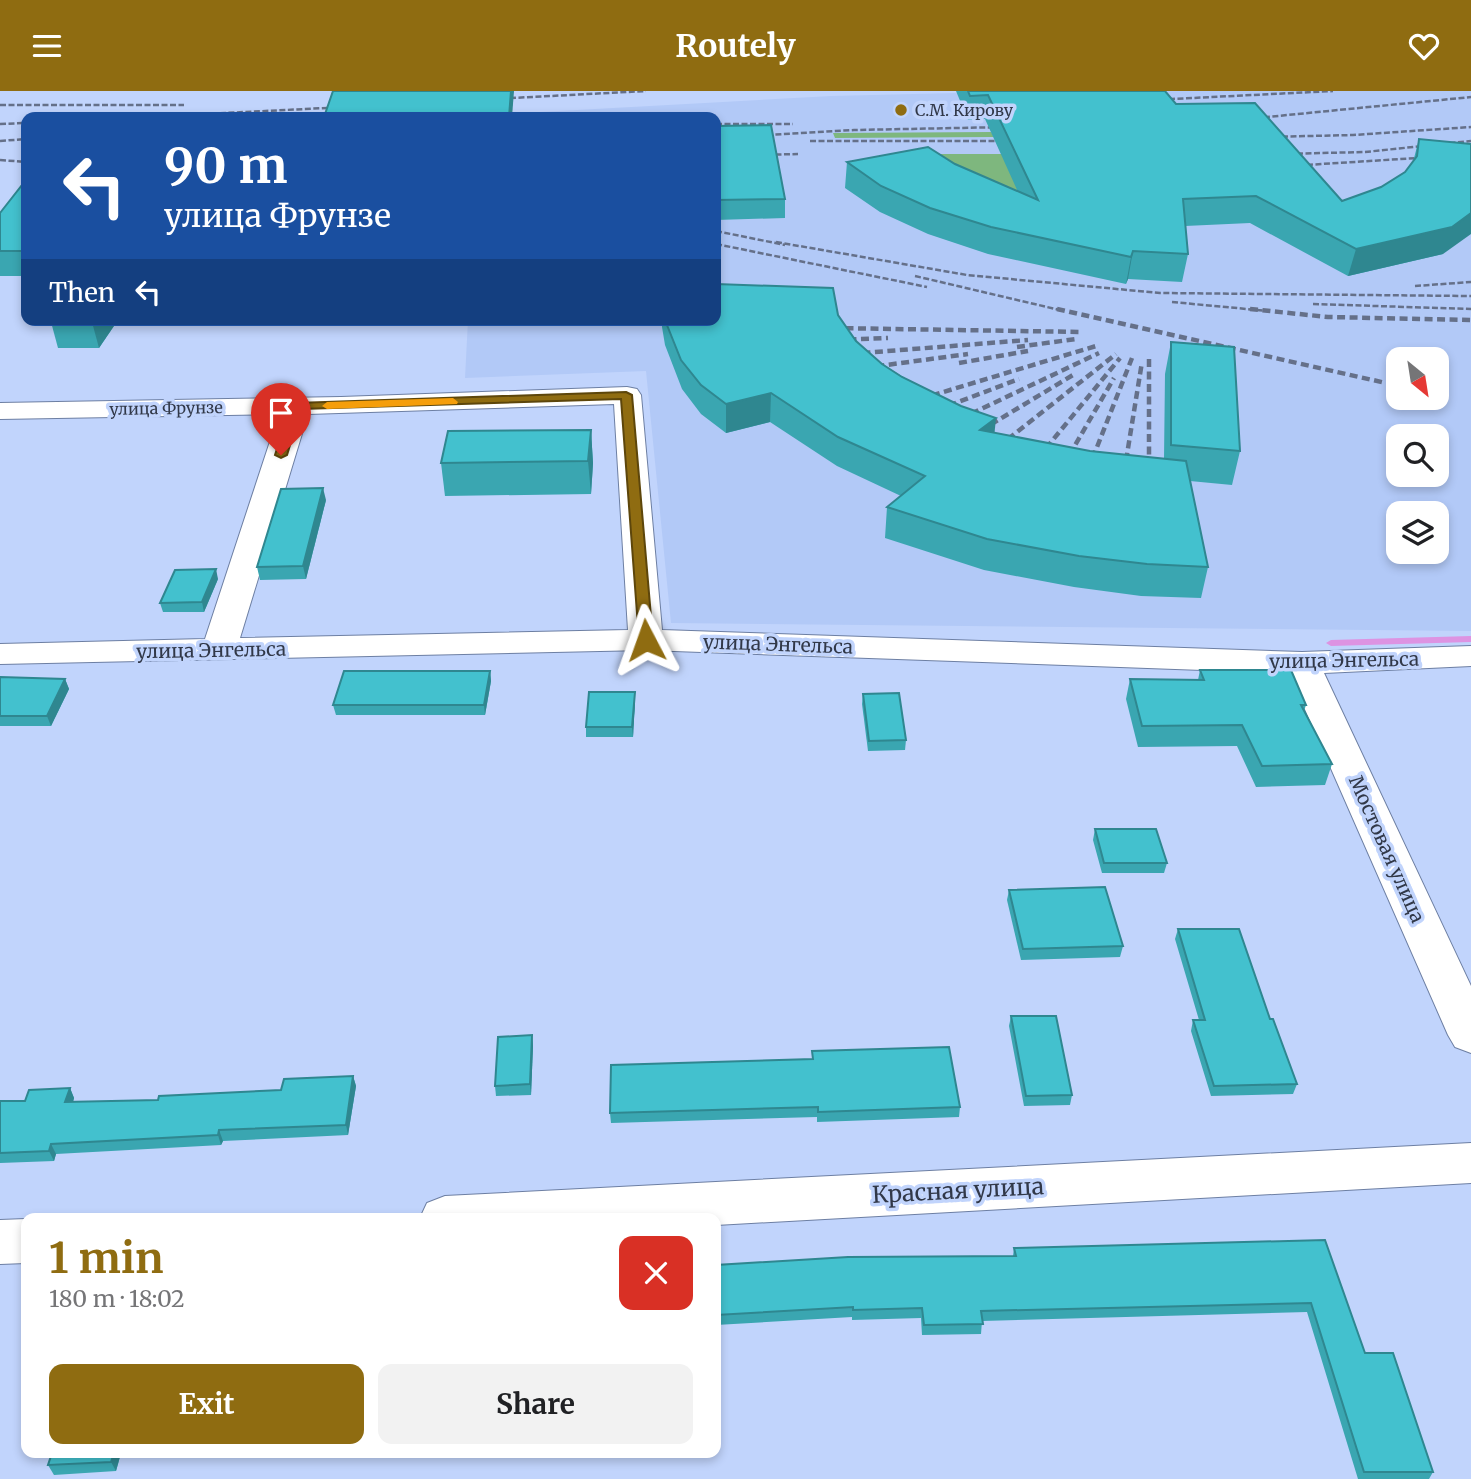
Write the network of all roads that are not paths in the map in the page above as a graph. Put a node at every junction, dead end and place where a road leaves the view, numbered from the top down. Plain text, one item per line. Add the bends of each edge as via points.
1 (296, 406) junction
2 (0, 411) edge
3 (646, 640) junction
4 (219, 650) junction
5 (0, 655) edge
6 (1471, 656) edge
7 (1302, 663) junction
8 (1471, 1035) edge
9 (1471, 1163) edge
10 (538, 1213) edge
11 (21, 1241) edge
12 (0, 1242) edge

1 - 2 street, улица Фрунзе
1 - 3 street, улица Фрунзе via 626,395
1 - 4 street
3 - 4 street, улица Энгельса
3 - 7 street, улица Энгельса
4 - 5 street, улица Энгельса
6 - 7 street, улица Энгельса
7 - 8 street, Мостовая улица
9 - 10 street, Красная улица
11 - 12 street

